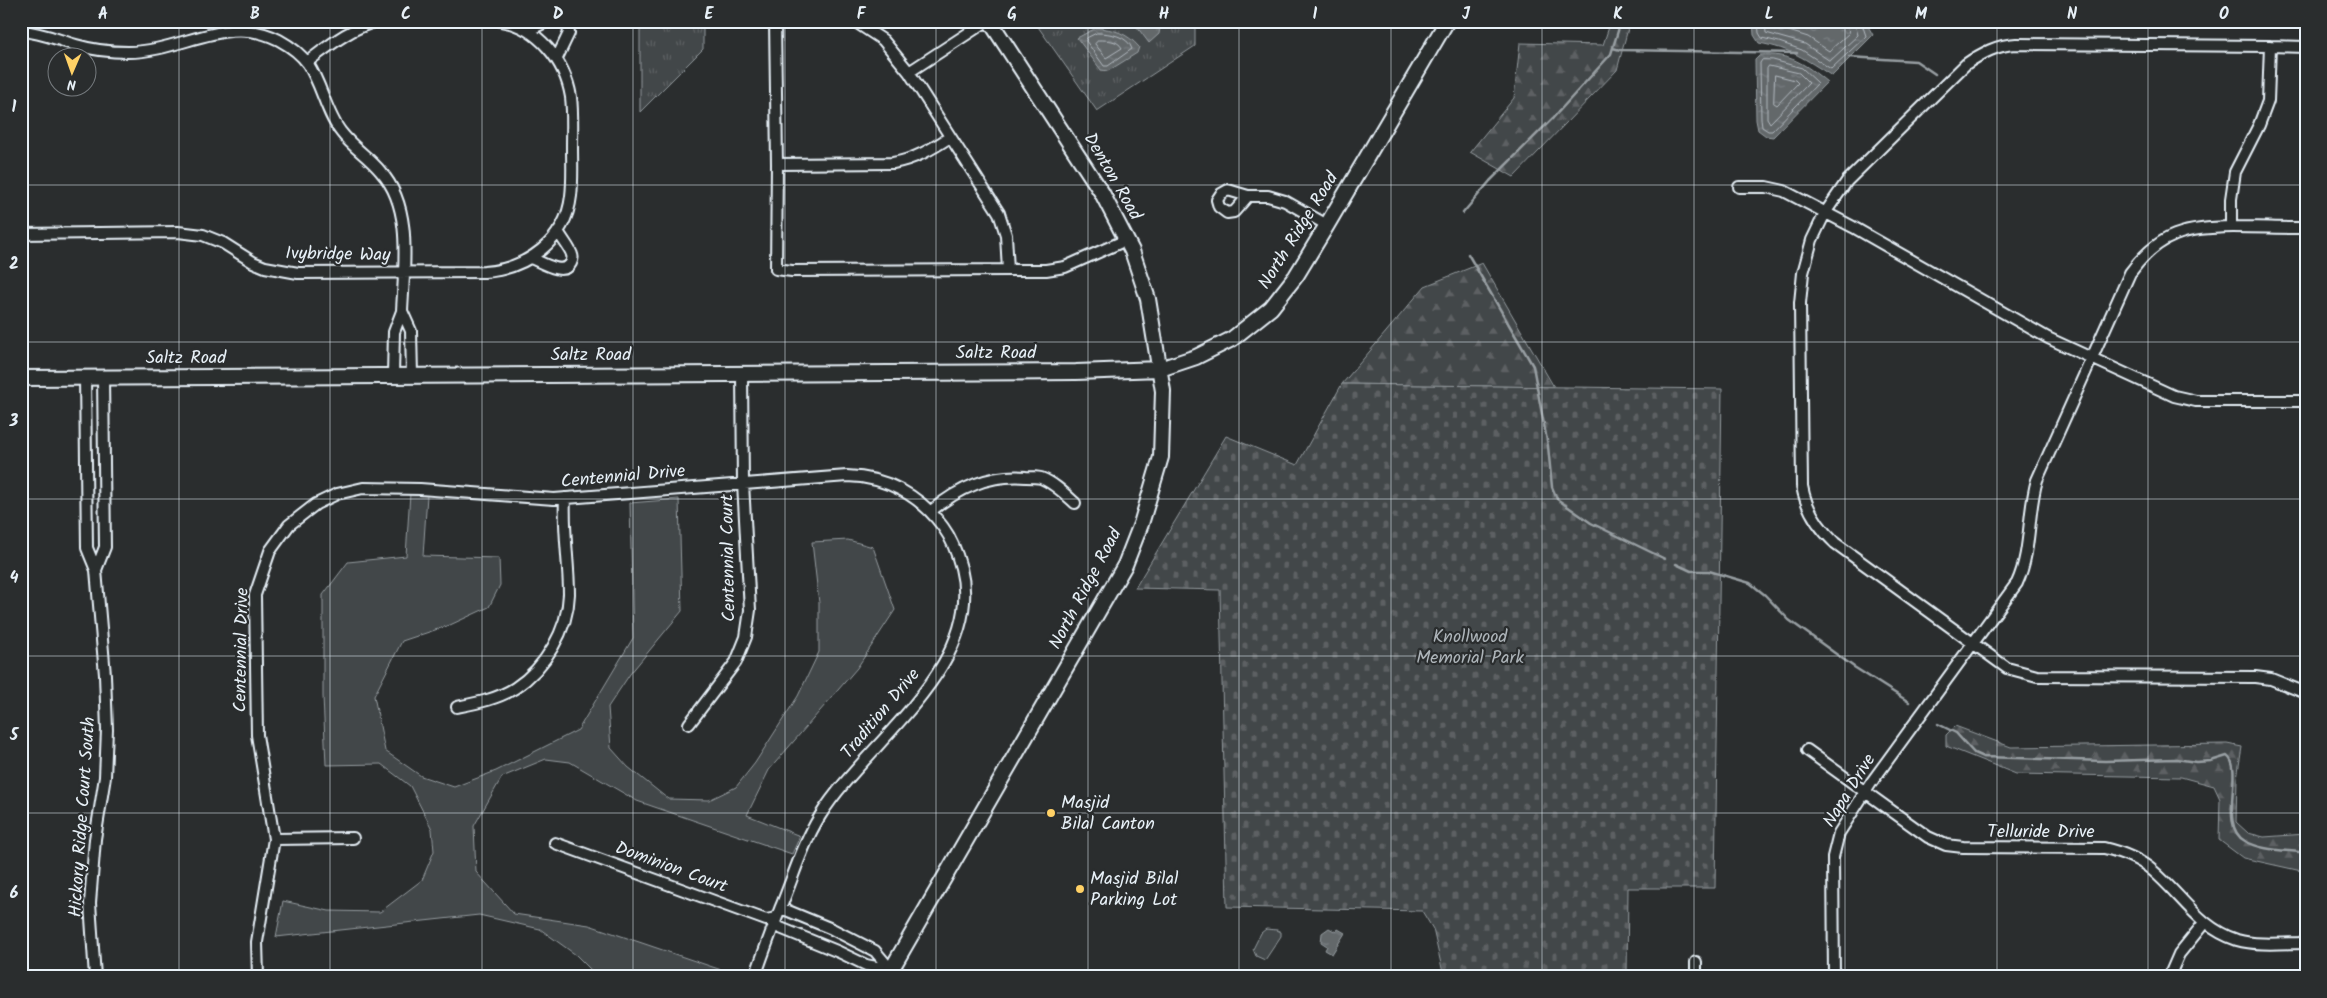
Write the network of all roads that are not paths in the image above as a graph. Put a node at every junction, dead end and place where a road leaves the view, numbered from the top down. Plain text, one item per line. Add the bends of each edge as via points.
1 (378, 21) edge
2 (501, 21) edge
3 (548, 21) edge
4 (568, 21) edge
5 (775, 21) edge
6 (854, 21) edge
7 (988, 21) edge
8 (1447, 21) edge
9 (529, 30) junction
10 (21, 31) edge
11 (2270, 46) junction
12 (2306, 47) edge
13 (557, 58) junction
14 (307, 62) junction
15 (909, 72) junction
16 (950, 137) junction
17 (776, 164) junction
18 (1739, 187) dead end
19 (1248, 196) dead end
20 (1825, 213) junction
21 (1327, 225) junction
22 (2231, 227) junction
23 (2306, 228) edge
24 (558, 231) junction
25 (21, 234) edge
26 (1126, 240) junction
27 (531, 258) junction
28 (1008, 270) junction
29 (404, 272) junction
30 (402, 310) junction
31 (2091, 359) junction
32 (1160, 369) junction
33 (742, 374) junction
34 (394, 375) junction
35 (412, 375) junction
36 (85, 377) junction
37 (103, 377) junction
38 (21, 378) edge
39 (2306, 401) edge
40 (743, 483) junction
41 (565, 498) junction
42 (1075, 503) dead end
43 (86, 504) junction
44 (104, 504) junction
45 (931, 511) junction
46 (96, 570) junction
47 (1973, 644) junction
48 (2306, 693) edge
49 (457, 707) dead end
50 (689, 724) dead end
51 (1807, 750) dead end
52 (1866, 792) junction
53 (353, 838) dead end
54 (274, 839) junction
55 (555, 843) dead end
56 (781, 908) junction
57 (775, 922) junction
58 (2204, 923) junction
59 (2306, 943) edge
60 (1696, 962) dead end
61 (889, 973) edge
62 (95, 977) edge
63 (258, 977) edge
64 (754, 977) edge
65 (909, 977) edge
66 (1696, 977) edge
67 (1834, 977) edge
68 (2168, 977) edge

1 - 14 street via 340,36
2 - 9 street
3 - 9 street
4 - 13 street via 569,33
5 - 17 street
6 - 15 street via 884,40
7 - 15 street
7 - 26 street, Denton Road via 1085,166
8 - 21 street, North Ridge Road
9 - 13 street
10 - 14 street via 87,48 129,52 162,49 221,31 247,30 280,41
11 - 12 street
11 - 20 street via 2016,44 1993,48 1966,64 1941,88 1847,181
11 - 22 street via 2268,101 2235,172
13 - 24 street, Ivybridge Way via 571,96 572,170 569,207
14 - 29 street via 338,129 391,185 401,210
15 - 16 street
16 - 17 street via 923,154 893,163
16 - 28 street via 999,213 1006,235
17 - 28 street via 776,270
18 - 20 street via 1784,191
19 - 21 street via 1268,196 1285,201
20 - 31 street via 2003,314
20 - 47 street via 1806,258 1800,303 1801,476 1806,501 1819,527 1835,543
21 - 32 street, North Ridge Road via 1285,291 1248,329 1214,349
22 - 23 street, Napa Drive
22 - 31 street, Napa Drive via 2184,231 2148,252 2130,273
24 - 27 street, Ivybridge Way via 546,247
24 - 27 street via 572,254 568,266 554,268
25 - 29 street, Ivybridge Way via 178,232 223,243 252,262 276,270 298,273
26 - 28 street via 1078,263 1054,270
26 - 32 street, Denton Road via 1148,299
27 - 29 street, Ivybridge Way via 508,269 491,272
29 - 30 street
30 - 34 street via 394,332
30 - 35 street via 411,331
31 - 39 street via 2174,396 2196,401
31 - 47 street, Napa Drive via 2037,480 2022,571 2011,594
32 - 33 street, Saltz Road
32 - 61 street, North Ridge Road via 1164,414 1161,457 1125,565
33 - 35 street, Saltz Road
33 - 40 street, Centennial Court
34 - 35 street, Saltz Road
34 - 37 street, Saltz Road
36 - 37 street, Saltz Road
36 - 38 street, Saltz Road
36 - 43 street, Hickory Ridge Court South
37 - 44 street, Hickory Ridge Court South
40 - 41 street, Centennial Drive
40 - 45 street, Tradition Drive via 846,476 870,478 912,495
40 - 50 street, Centennial Court via 750,610 746,637 736,662
41 - 49 street via 569,594 566,616 553,648 534,672 515,688 494,698
41 - 54 street, Centennial Drive via 363,488 337,494 316,504 289,525 270,551 255,595 256,735
42 - 45 street via 1060,489 1040,478 1017,476 972,484
43 - 44 street
43 - 46 street, Hickory Ridge Court South via 87,548
44 - 46 street, Hickory Ridge Court South via 105,547
45 - 56 street, Tradition Drive via 952,542 962,574 964,601 955,639 921,696 821,815 802,852
46 - 62 street, Hickory Ridge Court South via 107,730 105,777 95,839 90,903
47 - 48 street via 2007,668 2037,676 2255,677 2271,679
47 - 52 street, Napa Drive
51 - 52 street, Telluride Drive
52 - 58 street, Telluride Drive via 1946,845 2104,848 2118,852 2153,870
52 - 67 street, Napa Drive via 1839,833 1833,857
53 - 54 street
54 - 63 street, Centennial Drive via 257,942
55 - 57 street, Dominion Court
56 - 57 street, Tradition Drive
56 - 61 street via 875,951
57 - 61 street, Dominion Court
57 - 64 street, Tradition Drive
58 - 59 street, Telluride Drive via 2237,940
58 - 68 street via 2179,954
60 - 66 street
61 - 65 street, Dominion Court

